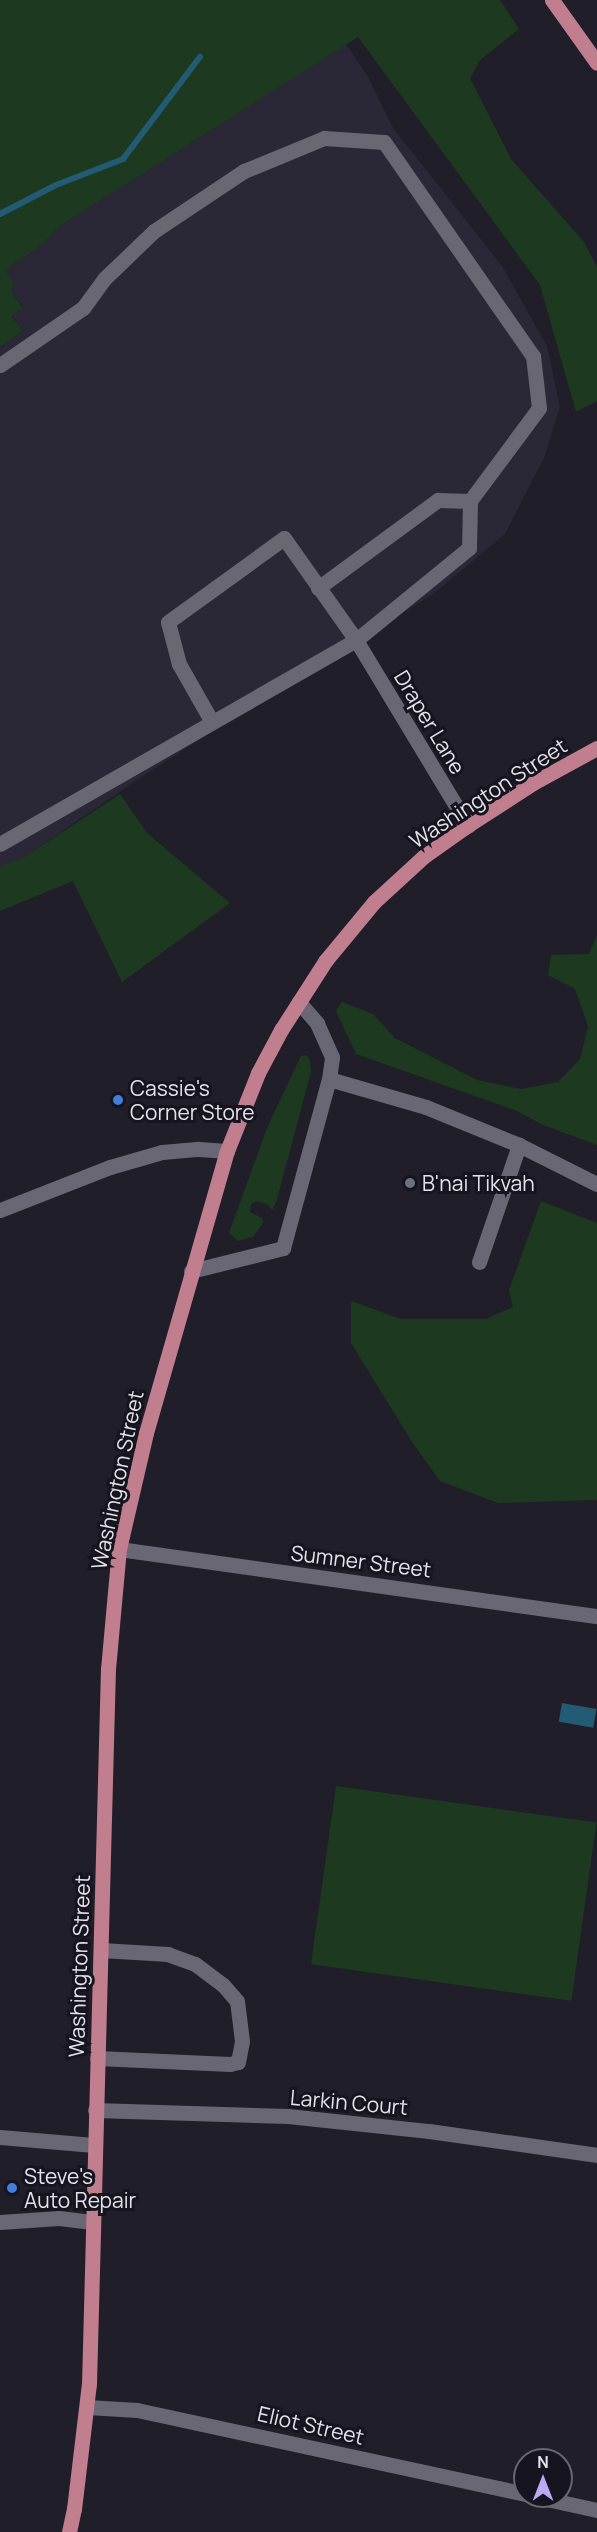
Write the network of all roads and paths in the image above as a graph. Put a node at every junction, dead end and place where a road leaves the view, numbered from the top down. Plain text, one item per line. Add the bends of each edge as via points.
1 (552, 0) edge
2 (597, 63) edge
3 (0, 365) edge
4 (470, 501) junction
5 (318, 588) junction
6 (356, 640) junction
7 (212, 722) junction
8 (597, 748) edge
9 (468, 826) junction
10 (0, 844) edge
11 (299, 1002) junction
12 (329, 1079) junction
13 (519, 1145) junction
14 (227, 1151) junction
15 (597, 1184) edge
16 (0, 1210) edge
17 (479, 1262) dead end
18 (191, 1271) junction
19 (119, 1549) junction
20 (597, 1616) edge
21 (101, 1950) junction
22 (97, 2058) junction
23 (95, 2110) junction
24 (0, 2137) edge
25 (94, 2145) junction
26 (597, 2155) edge
27 (0, 2222) edge
28 (92, 2222) junction
29 (87, 2407) junction
30 (513, 2491) edge
31 (573, 2505) edge
32 (597, 2510) edge
33 (69, 2532) edge

1 - 2 main road
3 - 4 street via 83,308 105,278 154,231 244,171 324,138 384,142 534,356 539,408
4 - 5 street via 438,500
4 - 6 street via 469,548
5 - 6 street, Draper Lane
5 - 7 street, Draper Lane via 284,538 168,622 179,664
6 - 7 street
6 - 9 street, Draper Lane
7 - 10 street
8 - 9 main road, Washington Street
9 - 11 main road, Washington Street via 423,857 374,902 326,960
11 - 12 street via 325,1036 332,1057
11 - 14 main road, Washington Street via 258,1073
12 - 13 street via 426,1107
12 - 18 street via 283,1248
13 - 15 street
13 - 17 street
14 - 16 street via 162,1152 110,1167
14 - 18 main road, Washington Street
18 - 19 main road, Washington Street
19 - 20 street, Sumner Street
19 - 21 main road, Washington Street via 108,1669
21 - 22 main road, Washington Street
21 - 22 street via 168,1954 195,1964 237,2001 242,2041 238,2062 230,2064
22 - 23 main road, Washington Street
23 - 25 main road, Washington Street
23 - 26 street, Larkin Court via 288,2116
24 - 25 street
25 - 28 main road, Washington Street
27 - 28 street via 59,2218
28 - 29 main road, Washington Street
29 - 30 street, Eliot Street via 137,2410
29 - 33 main road, Washington Street
31 - 32 street

